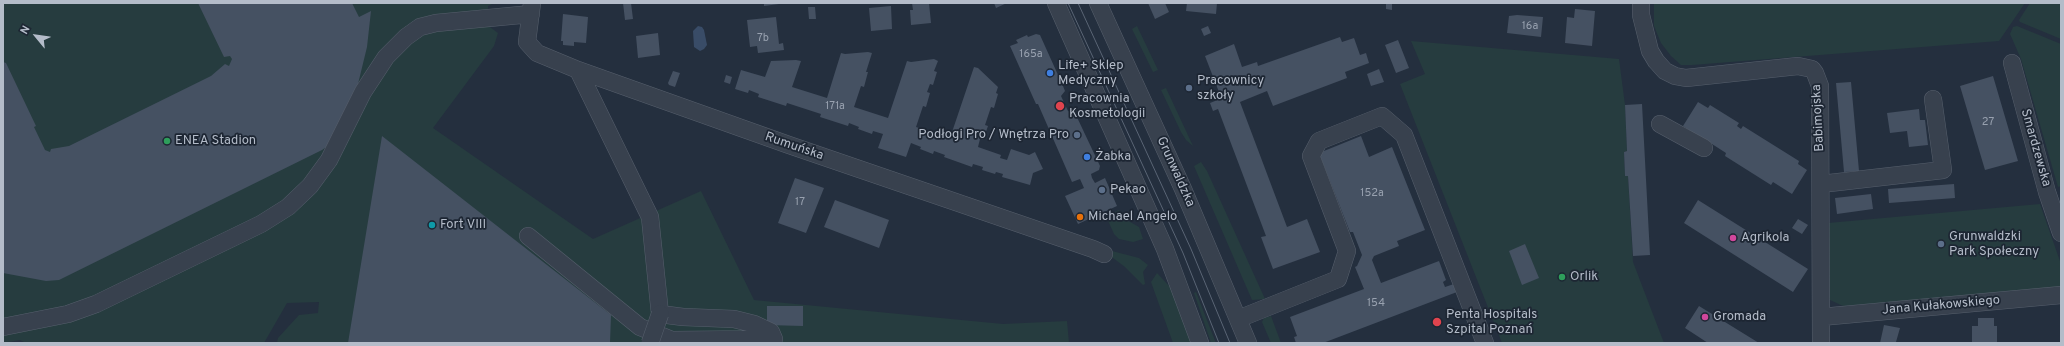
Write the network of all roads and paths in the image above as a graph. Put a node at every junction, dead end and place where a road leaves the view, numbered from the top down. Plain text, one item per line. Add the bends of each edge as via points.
1 (1056, 3) edge
2 (1098, 3) edge
3 (1641, 3) edge
4 (531, 8) edge
5 (2012, 63) dead end
6 (578, 70) junction
7 (1933, 99) dead end
8 (1660, 124) dead end
9 (1704, 148) dead end
10 (1821, 184) junction
11 (2061, 233) edge
12 (528, 236) dead end
13 (1104, 254) dead end
14 (2061, 295) edge
15 (660, 314) junction
16 (1821, 317) junction
17 (1238, 319) junction
18 (3, 327) edge
19 (650, 343) edge
20 (1200, 343) edge
21 (1248, 343) edge
22 (1485, 343) edge
23 (1821, 343) edge

1 - 20 street via 1165,249
2 - 17 street, Grunwaldzka via 1180,182
3 - 10 street, Babimojska via 1641,15 1650,51 1656,61 1675,76 1686,78 1798,66 1812,69 1820,86
4 - 6 street, Rumuńska via 527,42 537,53
4 - 18 street via 436,23 420,27 406,37 386,57 364,92 329,160 310,186 288,207 260,224 96,304 68,314
5 - 11 street, Smardzewska via 2047,192
6 - 13 street, Rumuńska
6 - 15 street via 650,217
7 - 10 street via 1943,170
8 - 9 street
10 - 16 street, Babimojska
12 - 15 street via 640,328 672,340 774,340 771,332 734,319 683,318
14 - 16 street, Jana Kułakowskiego
15 - 19 street, bridge
16 - 23 street, Babimojska
17 - 21 street, Grunwaldzka
17 - 22 street via 1338,279 1347,251 1312,156 1320,141 1382,116 1404,135

